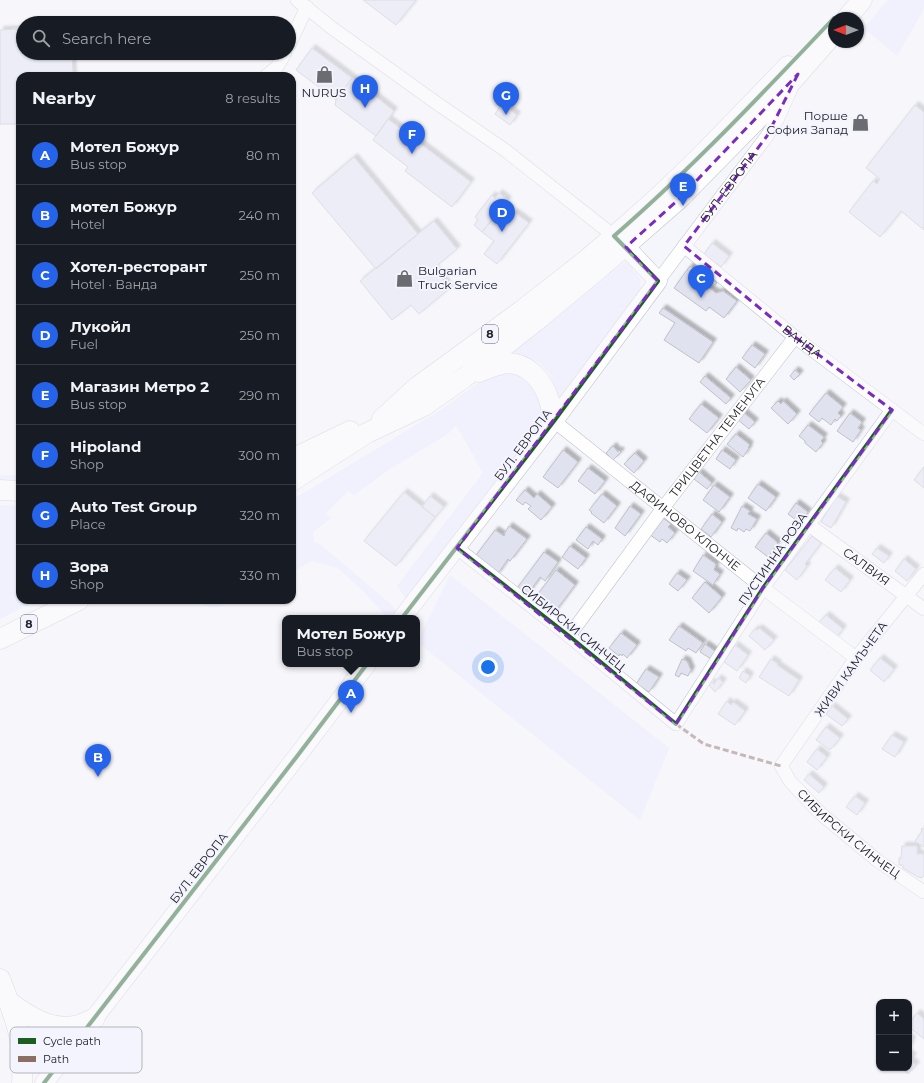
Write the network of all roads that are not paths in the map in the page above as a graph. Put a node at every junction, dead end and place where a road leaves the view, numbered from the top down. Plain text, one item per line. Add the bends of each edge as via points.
1 (849, 0) edge
2 (862, 0) edge
3 (302, 4) edge
4 (839, 12) edge
5 (852, 12) edge
6 (296, 23) edge
7 (828, 24) edge
8 (828, 40) edge
9 (281, 60) edge
10 (271, 72) edge
11 (798, 74) junction
12 (620, 241) junction
13 (684, 246) junction
14 (658, 281) junction
15 (795, 337) junction
16 (465, 376) junction
17 (892, 410) junction
18 (388, 413) junction
19 (554, 422) junction
20 (367, 433) junction
21 (924, 434) edge
22 (296, 456) edge
23 (296, 478) edge
24 (0, 490) edge
25 (16, 491) edge
26 (663, 508) junction
27 (809, 525) junction
28 (457, 548) junction
29 (924, 574) edge
30 (763, 588) junction
31 (906, 595) junction
32 (62, 605) edge
33 (924, 609) edge
34 (404, 615) edge
35 (569, 636) junction
36 (0, 639) edge
37 (856, 658) junction
38 (365, 667) edge
39 (676, 724) joint
40 (781, 766) joint
41 (924, 892) edge
42 (0, 979) edge
43 (9, 1002) junction
44 (95, 1018) junction
45 (18, 1027) edge
46 (88, 1027) edge
47 (52, 1073) edge
48 (44, 1083) edge

1 - 4 main road, 8
2 - 5 main road
3 - 6 street
3 - 12 street via 429,98 505,150
7 - 12 main road, 8 via 656,199
8 - 11 main road, 8
9 - 10 street
11 - 12 main road, 8 via 679,199
11 - 13 street, БУЛ. ЕВРОПА via 768,136
12 - 14 street
12 - 16 main road, 8 via 536,321
12 - 18 main road, 8 via 580,266 417,387
13 - 14 street, БУЛ. ЕВРОПА
13 - 15 street, ВАНДА
14 - 19 street, БУЛ. ЕВРОПА
15 - 17 street, ВАНДА
15 - 26 street, ТРИЦВЕТНА ТЕМЕНУГА
16 - 19 main road via 503,364 518,365 531,371 541,383 549,400
16 - 20 main road, 8 via 424,406
17 - 21 street, ВАНДА
17 - 27 street, ПУСТИННА РОЗА
18 - 20 main road, 8
18 - 22 main road
19 - 26 street, ДАФИНОВО КЛОНЧЕ
19 - 28 street, БУЛ. ЕВРОПА
20 - 23 main road, 8
24 - 25 main road
26 - 30 street, ДАФИНОВО КЛОНЧЕ
26 - 35 street, ТРИЦВЕТНА ТЕМЕНУГА
27 - 30 street, ПУСТИННА РОЗА
27 - 31 street, САЛВИЯ
28 - 34 street, БУЛ. ЕВРОПА
28 - 35 street, СИБИРСКИ СИНЧЕЦ
29 - 31 street, ЖИВИ КАМЪЧЕТА
30 - 37 street, ДАФИНОВО КЛОНЧЕ
30 - 39 street, ПУСТИННА РОЗА
31 - 33 street, САЛВИЯ
31 - 37 street, ЖИВИ КАМЪЧЕТА
32 - 36 main road, 8
35 - 39 street, СИБИРСКИ СИНЧЕЦ
37 - 40 street, ЖИВИ КАМЪЧЕТА
38 - 44 street, БУЛ. ЕВРОПА
40 - 41 street, СИБИРСКИ СИНЧЕЦ via 790,781 820,813 878,862
42 - 43 main road
43 - 44 main road via 41,1022 56,1027 76,1026
43 - 45 main road
44 - 46 street, БУЛ. ЕВРОПА
47 - 48 street, БУЛ. ЕВРОПА

